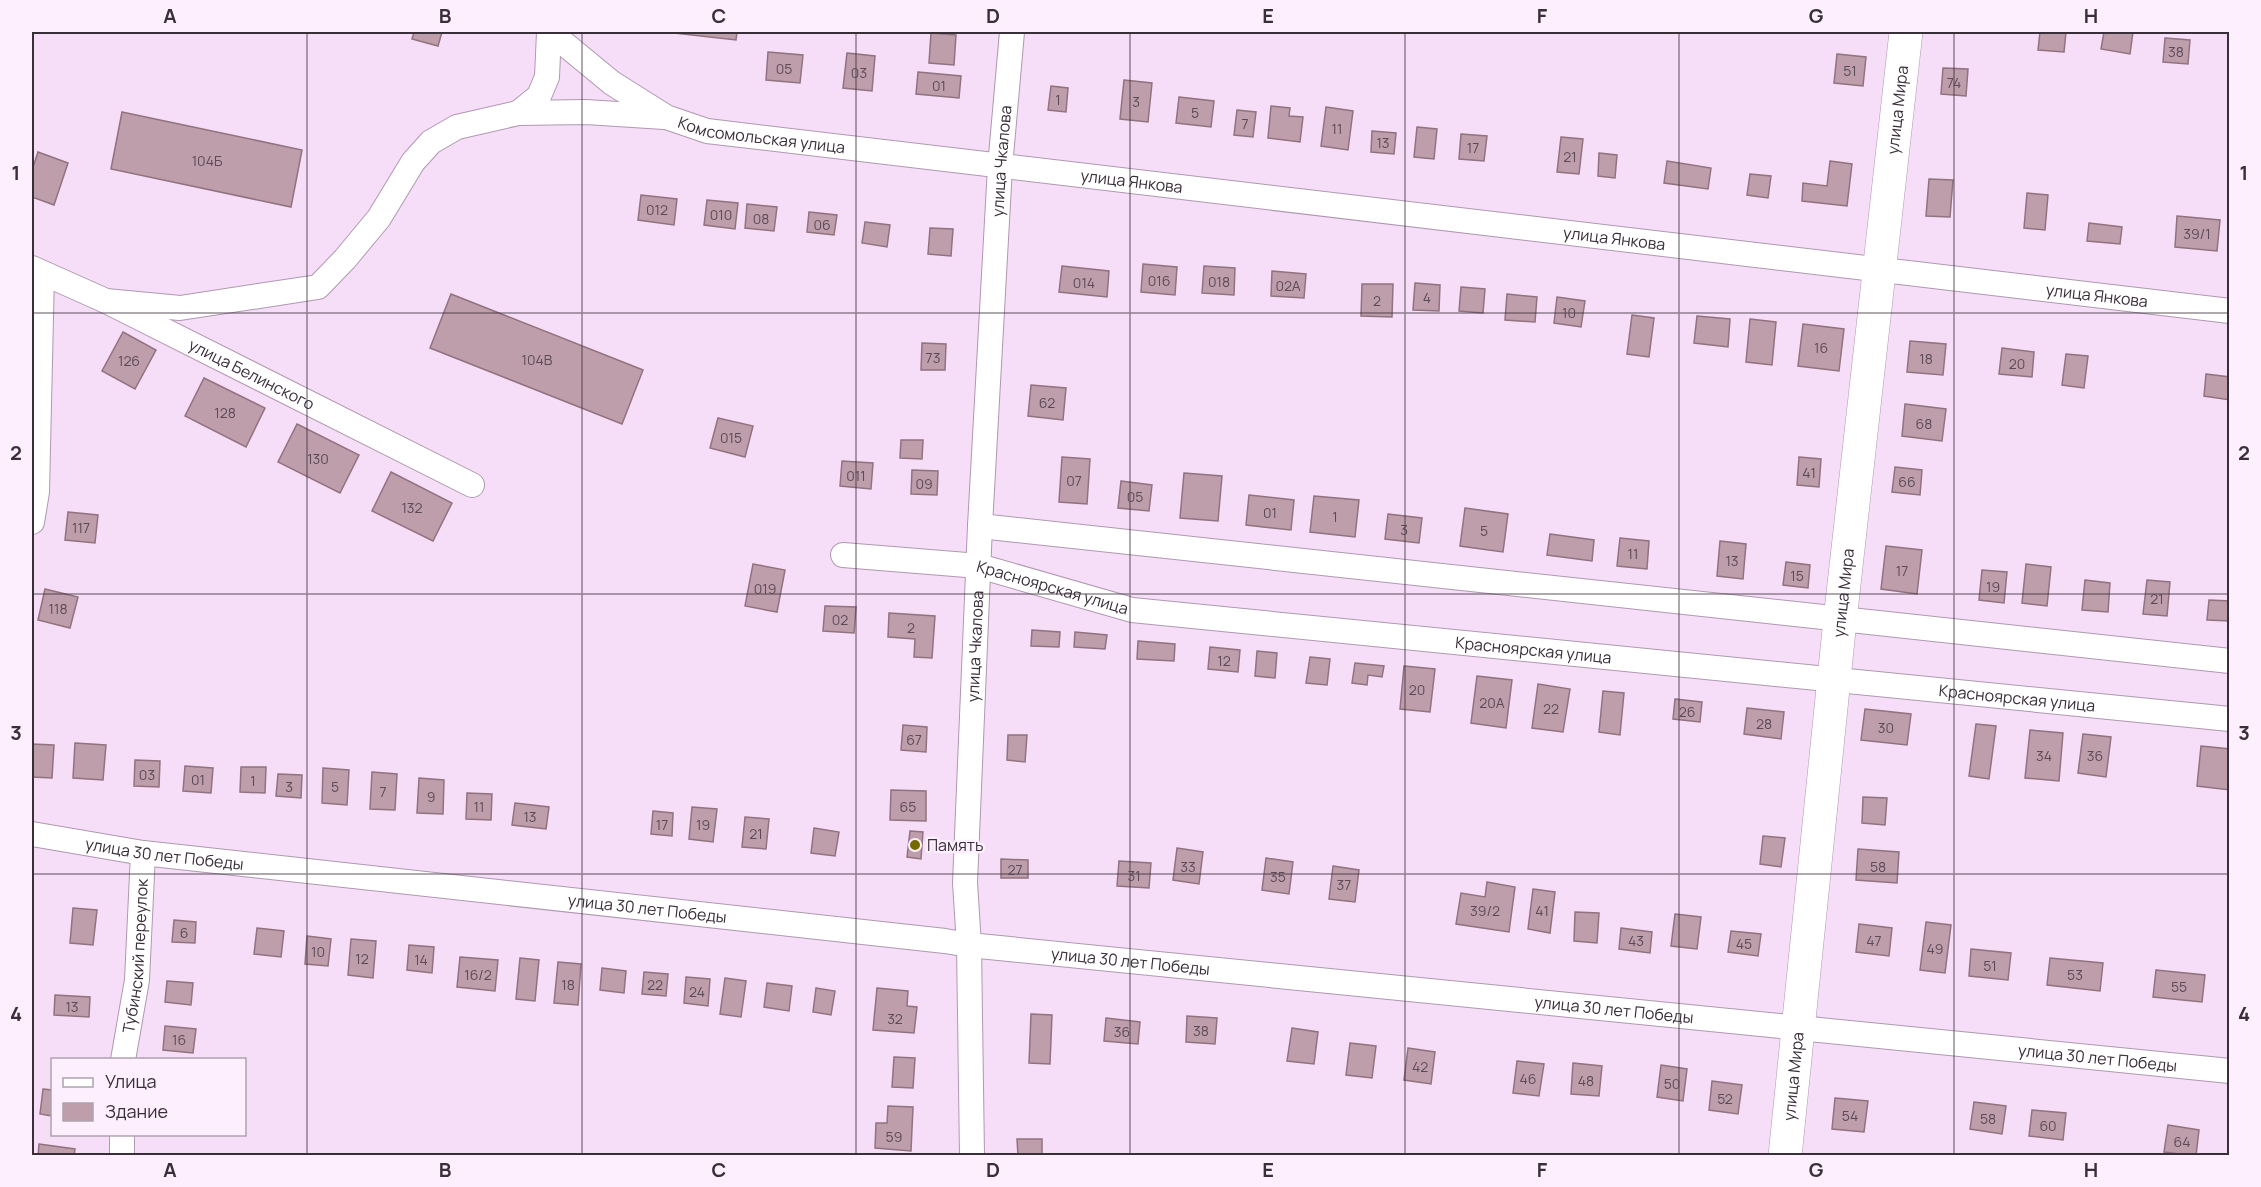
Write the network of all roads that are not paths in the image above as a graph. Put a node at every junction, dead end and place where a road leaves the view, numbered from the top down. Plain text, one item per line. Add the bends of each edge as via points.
1 (549, 32) edge
2 (1012, 32) edge
3 (1906, 32) edge
4 (518, 113) junction
5 (666, 117) junction
6 (1000, 166) junction
7 (1879, 269) junction
8 (37, 270) edge
9 (106, 301) junction
10 (2229, 311) edge
11 (472, 485) dead end
12 (32, 522) edge
13 (980, 526) junction
14 (843, 555) dead end
15 (979, 566) junction
16 (1840, 620) junction
17 (2229, 662) edge
18 (1835, 681) junction
19 (2229, 719) edge
20 (32, 834) edge
21 (143, 853) junction
22 (969, 945) junction
23 (1798, 1027) junction
24 (123, 1058) edge
25 (2229, 1071) edge
26 (122, 1136) edge
27 (122, 1155) edge
28 (972, 1155) edge
29 (1785, 1155) edge

1 - 4 street via 547,77 539,96
1 - 5 street, Комсомольская улица via 612,83
2 - 6 street, улица Чкалова
3 - 7 main road, улица Мира
4 - 5 street
4 - 9 street via 457,127 431,142 413,162 379,218 318,287 180,308
5 - 6 street, Комсомольская улица via 707,131
6 - 7 street, улица Янкова
6 - 13 street, улица Чкалова
7 - 10 street, улица Янкова
7 - 16 main road, улица Мира
8 - 9 street, улица Белинского
8 - 12 street via 37,492
9 - 11 street, улица Белинского
13 - 15 street, улица Чкалова
13 - 16 street
14 - 15 street, Красноярская улица
15 - 18 street, Красноярская улица via 1132,610
15 - 22 street, улица Чкалова via 965,883
16 - 17 street
16 - 18 main road, улица Мира
18 - 19 street, Красноярская улица
18 - 23 main road, улица Мира
20 - 21 street, улица 30 лет Победы
21 - 22 street, улица 30 лет Победы
21 - 24 street, Тубинский переулок via 137,980
22 - 23 street, улица 30 лет Победы
22 - 28 street, улица Чкалова
23 - 25 street, улица 30 лет Победы
23 - 29 main road, улица Мира
26 - 27 street

